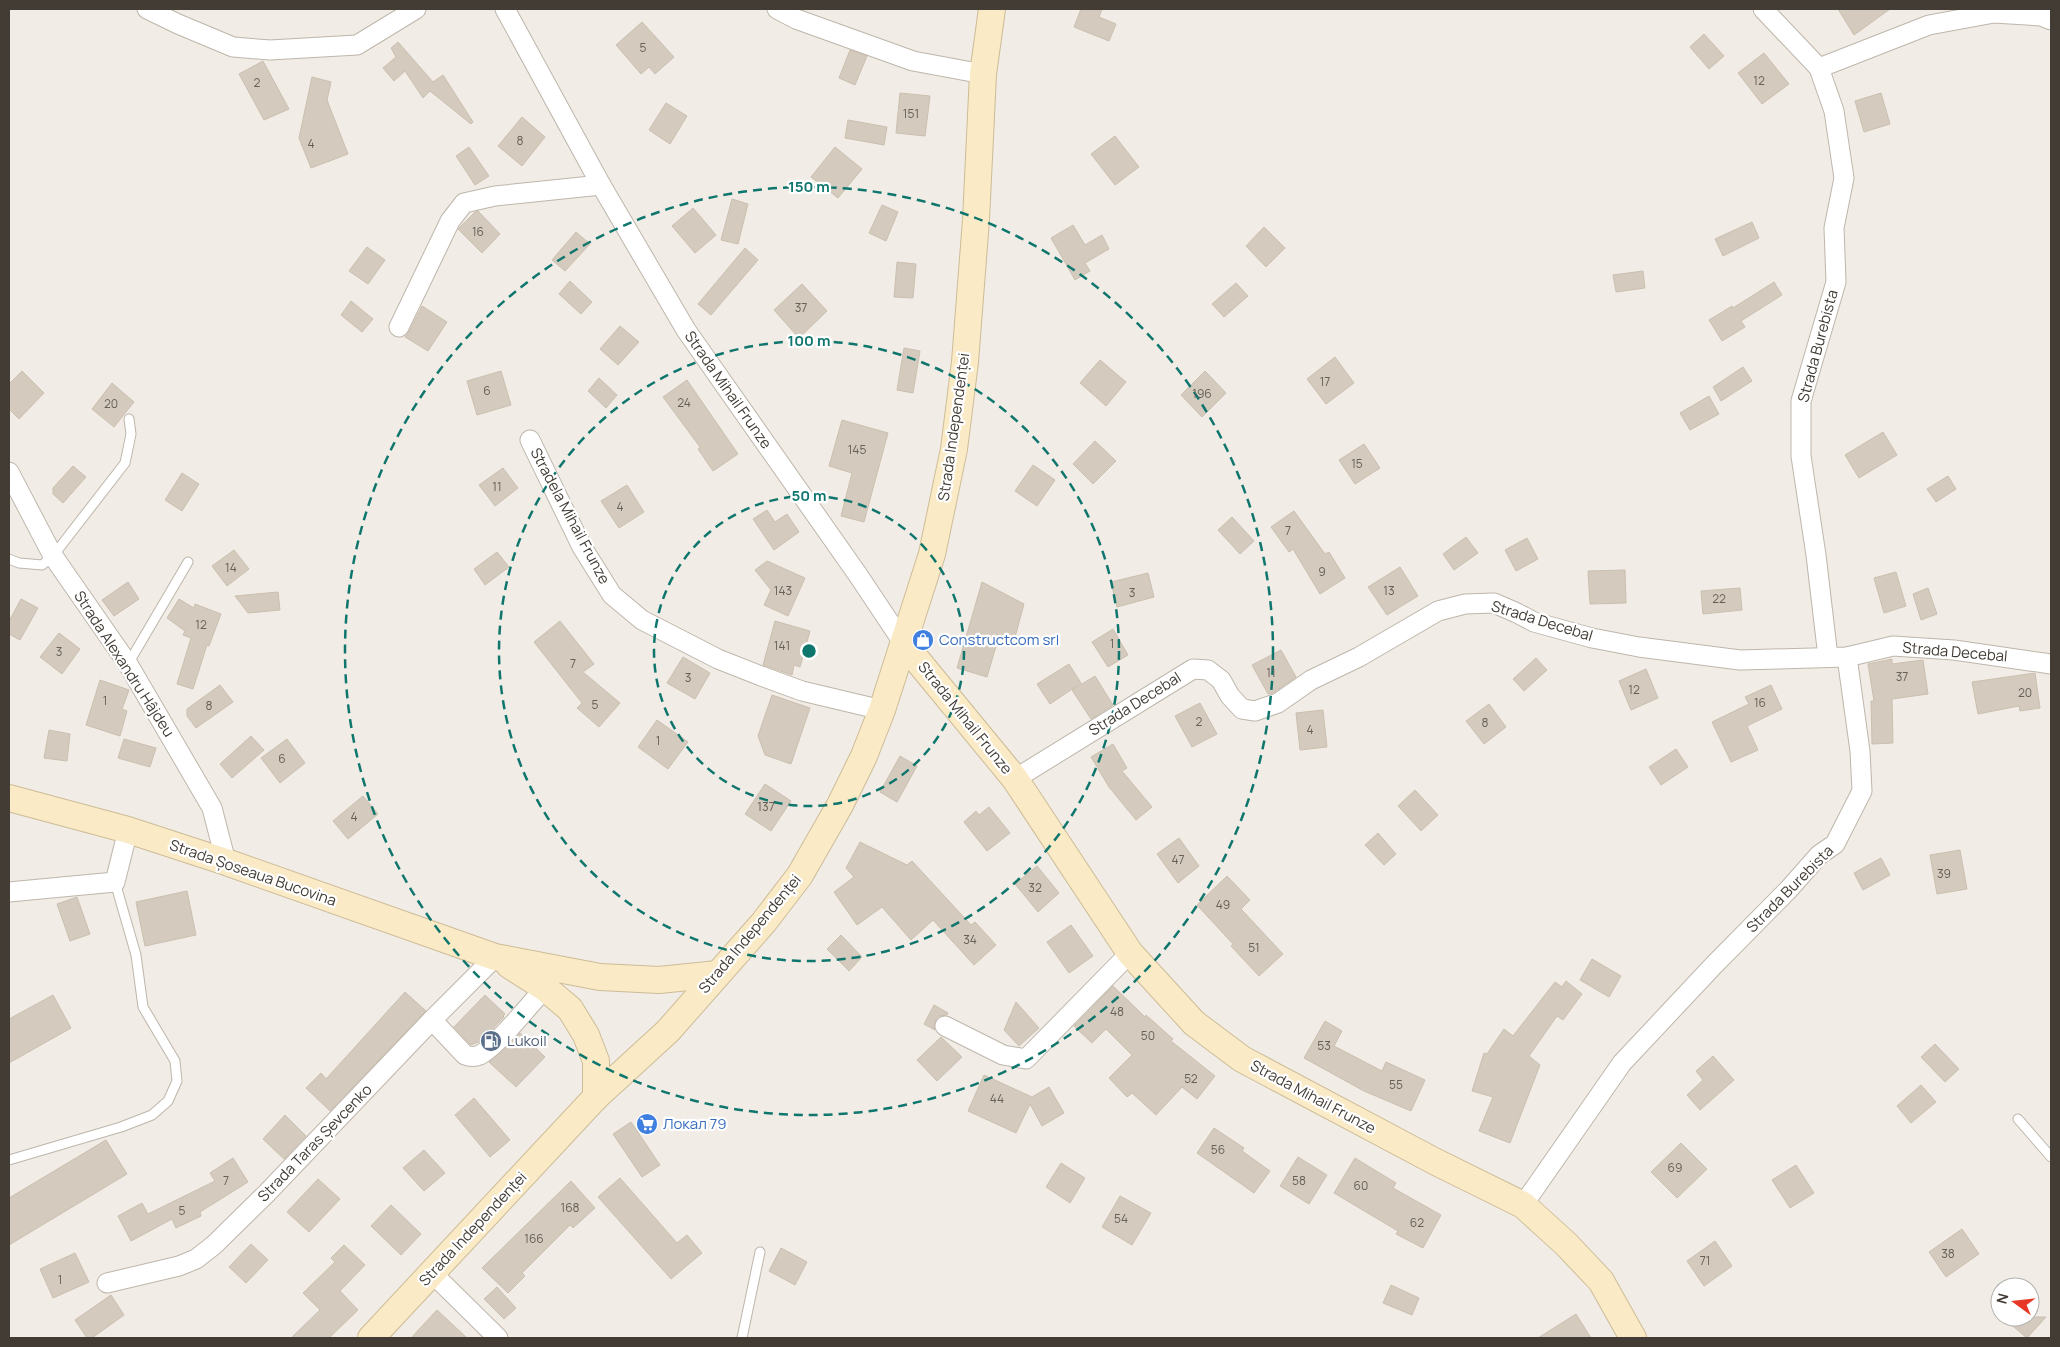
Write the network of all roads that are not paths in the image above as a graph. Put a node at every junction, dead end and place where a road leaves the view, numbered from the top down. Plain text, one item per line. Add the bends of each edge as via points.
1 (147, 9) edge
2 (416, 9) edge
3 (505, 9) edge
4 (777, 9) edge
5 (992, 9) edge
6 (1763, 9) edge
7 (2051, 20) edge
8 (1819, 68) junction
9 (983, 74) junction
10 (601, 185) junction
11 (399, 327) dead end
12 (128, 419) dead end
13 (530, 440) dead end
14 (9, 472) edge
15 (53, 556) junction
16 (9, 559) edge
17 (188, 562) dead end
18 (904, 644) junction
19 (1828, 657) junction
20 (1847, 657) junction
21 (128, 664) junction
22 (2051, 664) edge
23 (882, 710) junction
24 (1015, 779) junction
25 (9, 798) edge
26 (128, 830) junction
27 (226, 862) junction
28 (115, 882) junction
29 (9, 892) edge
30 (1130, 953) junction
31 (495, 957) junction
32 (718, 974) junction
33 (546, 988) junction
34 (432, 1020) junction
35 (945, 1026) dead end
36 (596, 1097) junction
37 (2018, 1118) dead end
38 (2051, 1157) edge
39 (9, 1160) edge
40 (1523, 1205) junction
41 (760, 1252) dead end
42 (432, 1273) junction
43 (107, 1283) dead end
44 (371, 1338) edge
45 (498, 1338) edge
46 (742, 1338) edge
47 (1633, 1338) edge

1 - 2 street via 233,47 270,50 357,45
3 - 10 street, Strada Mihail Frunze
4 - 9 street via 913,62
5 - 9 main road, Strada Independenței
6 - 8 street, Strada Burebista
7 - 8 street via 2041,16 1994,14 1929,25
8 - 19 street, Strada Burebista via 1834,110 1844,178 1834,228 1836,282 1801,401 1801,456
9 - 18 main road, Strada Independenței via 976,220 965,362 954,449 932,554
10 - 11 street via 495,196 464,203 450,221
10 - 18 street, Strada Mihail Frunze via 686,330
12 - 15 lane via 131,434 125,463
13 - 23 street, Stradela Mihail Frunze via 582,547 612,595 642,620 718,659 761,676 802,691
14 - 15 street, Strada Alexandru Hâjdeu
15 - 16 lane via 42,565
15 - 21 street, Strada Alexandru Hâjdeu
17 - 21 lane
18 - 23 main road, Strada Independenței
18 - 24 main road, Strada Mihail Frunze
19 - 20 street, Strada Decebal
19 - 24 street, Strada Decebal via 1740,660 1639,647 1534,622 1494,603 1465,604 1438,611 1359,657 1311,680 1278,703 1255,711 1242,709 1221,680 1208,670 1193,669
20 - 22 street, Strada Decebal via 1892,646 1954,650
20 - 40 street, Strada Burebista via 1862,790 1835,844 1819,855 1622,1063
21 - 27 street, Strada Alexandru Hâjdeu via 212,808
23 - 32 main road, Strada Independenței via 840,806 800,875
24 - 30 main road, Strada Mihail Frunze
25 - 26 main road, Strada Șoseaua Bucovina
26 - 27 main road, Strada Șoseaua Bucovina
26 - 28 street
27 - 31 main road, Strada Șoseaua Bucovina
28 - 29 street
28 - 39 lane via 136,955 143,1007 175,1061 177,1081 168,1101 152,1115
30 - 35 street via 1026,1060 1003,1055
30 - 40 main road, Strada Mihail Frunze via 1194,1023 1242,1059
31 - 32 main road, Strada Șoseaua Bucovina via 600,977 659,980
31 - 33 main road, Strada Șoseaua Bucovina
31 - 34 street, Strada Taras Șevcenko
32 - 36 main road, Strada Independenței via 668,1031
33 - 34 street via 480,1055 466,1055
33 - 36 main road, Strada Șoseaua Bucovina via 570,1009 586,1035 596,1062
34 - 43 street, Strada Taras Șevcenko via 214,1245 180,1266
36 - 42 main road, Strada Independenței
37 - 38 lane
40 - 47 main road, Strada Mihail Frunze via 1601,1280
41 - 46 lane
42 - 44 main road, Strada Independenței
42 - 45 street

